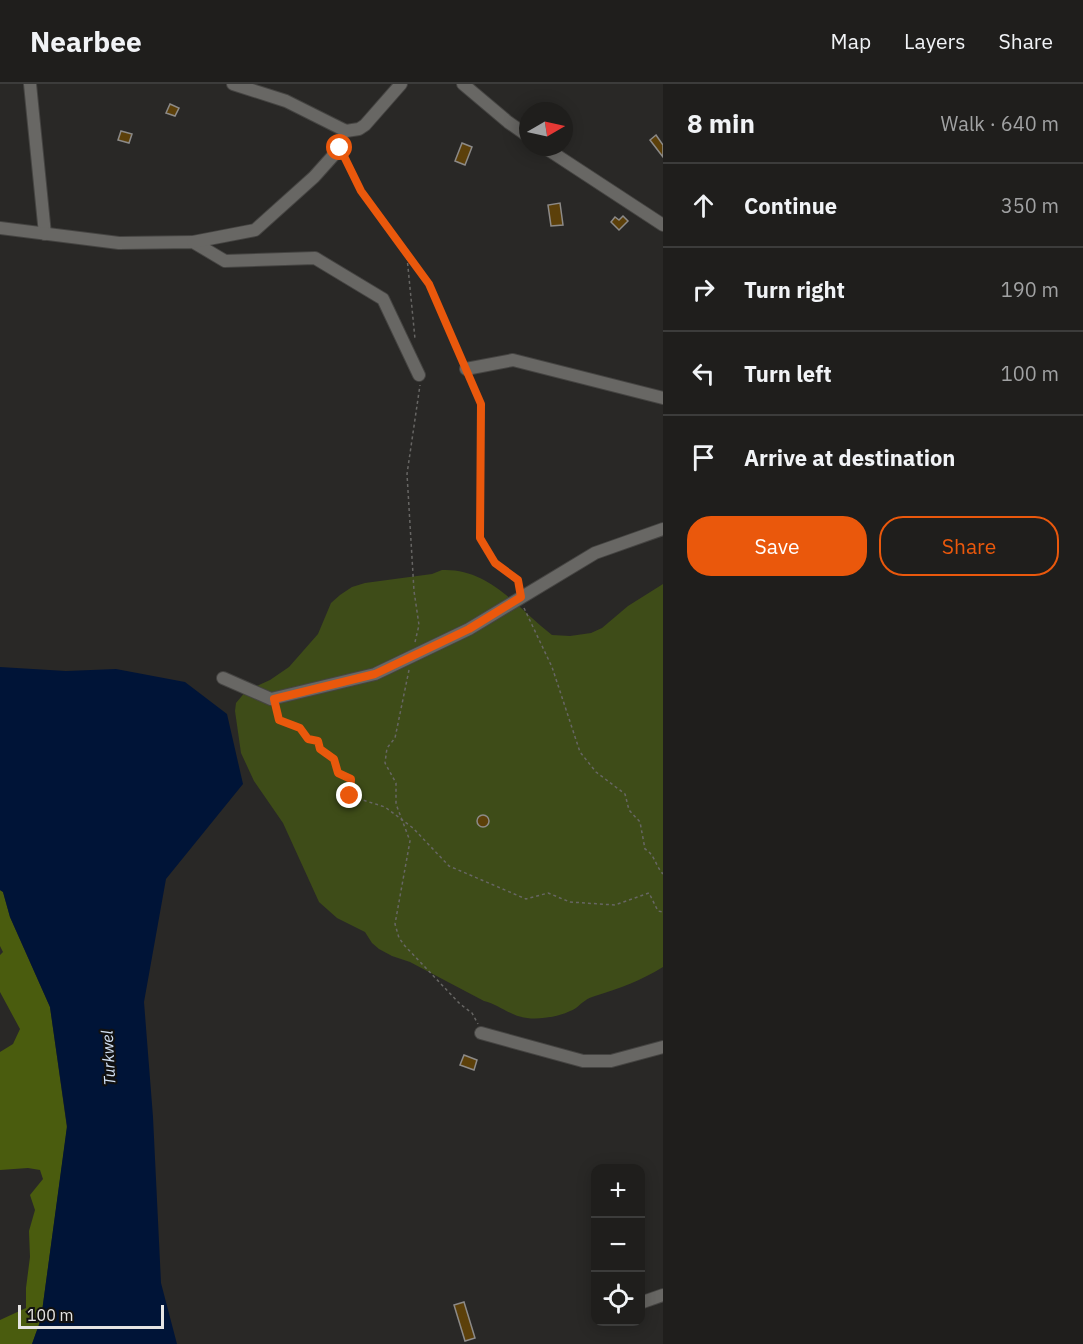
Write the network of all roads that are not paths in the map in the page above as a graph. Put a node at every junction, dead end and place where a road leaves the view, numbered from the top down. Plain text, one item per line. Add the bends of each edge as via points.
1 (30, 84) edge
2 (232, 84) edge
3 (401, 84) edge
4 (463, 84) edge
5 (519, 130) edge
6 (340, 148) road end
7 (558, 156) edge
8 (663, 225) edge
9 (0, 228) edge
10 (45, 234) junction
11 (193, 242) junction
12 (466, 369) road end
13 (419, 375) dead end
14 (663, 398) edge
15 (663, 530) edge
16 (223, 678) dead end
17 (481, 1033) dead end
18 (663, 1047) edge
19 (663, 1295) edge
20 (645, 1301) edge

1 - 10 street
2 - 3 street via 286,101 346,131 365,125
4 - 5 street
6 - 11 street via 255,230
7 - 8 street
9 - 10 street
10 - 11 street via 119,243
11 - 13 street via 225,261 315,258 383,299
12 - 14 street via 513,360
15 - 16 street via 595,553 469,629 375,674 274,699
17 - 18 street via 583,1061 611,1061
19 - 20 street

